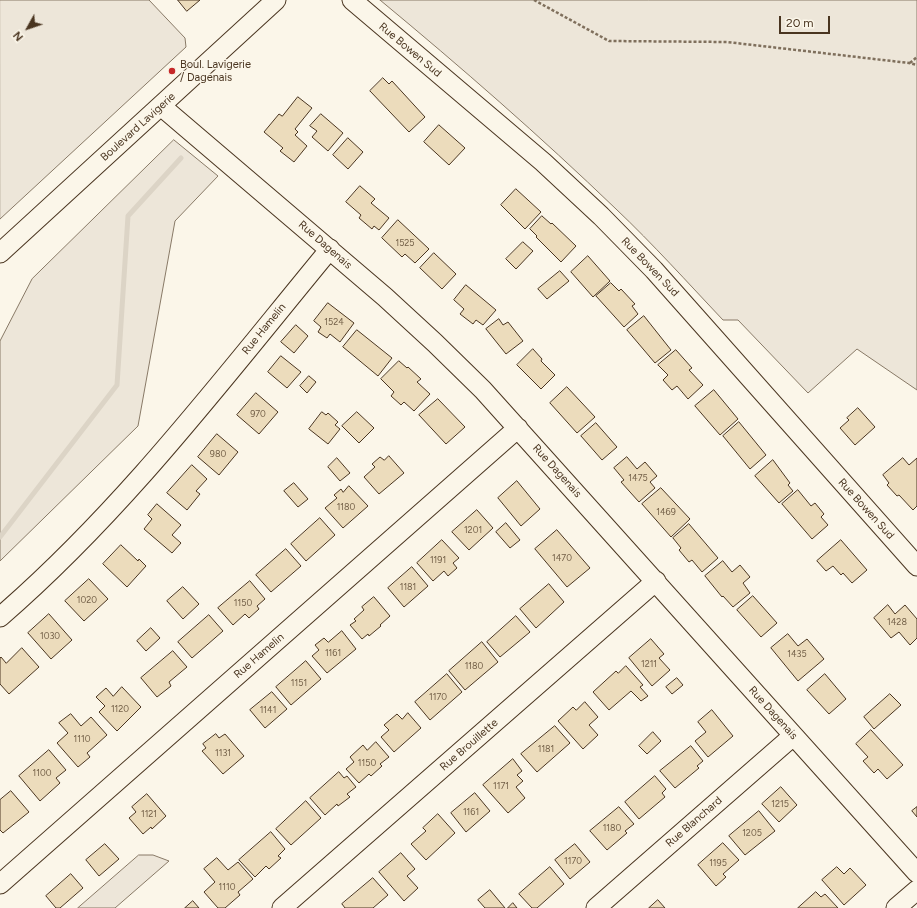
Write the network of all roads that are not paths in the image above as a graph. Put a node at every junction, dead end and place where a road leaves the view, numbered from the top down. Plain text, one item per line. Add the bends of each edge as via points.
1 (276, 0) edge
2 (352, 0) edge
3 (161, 106) junction
4 (330, 249) junction
5 (0, 253) edge
6 (518, 428) junction
7 (917, 566) edge
8 (656, 581) junction
9 (0, 617) edge
10 (793, 736) junction
11 (917, 873) edge
12 (0, 884) edge
13 (917, 890) edge
14 (282, 908) edge
15 (596, 908) edge
16 (896, 908) edge

1 - 3 street, Boulevard Lavigerie
2 - 7 street, Rue Bowen Sud via 543,162 601,216 746,372
3 - 4 street, Rue Dagenais
3 - 5 street, Boulevard Lavigerie
4 - 6 street, Rue Dagenais via 435,343
4 - 9 street, Rue Hamelin via 152,464 77,545
6 - 8 street, Rue Dagenais
6 - 12 street, Rue Hamelin
8 - 10 street, Rue Dagenais
8 - 14 street, Rue Brouillette
10 - 11 street, Rue Dagenais
10 - 15 street, Rue Blanchard
13 - 16 street

